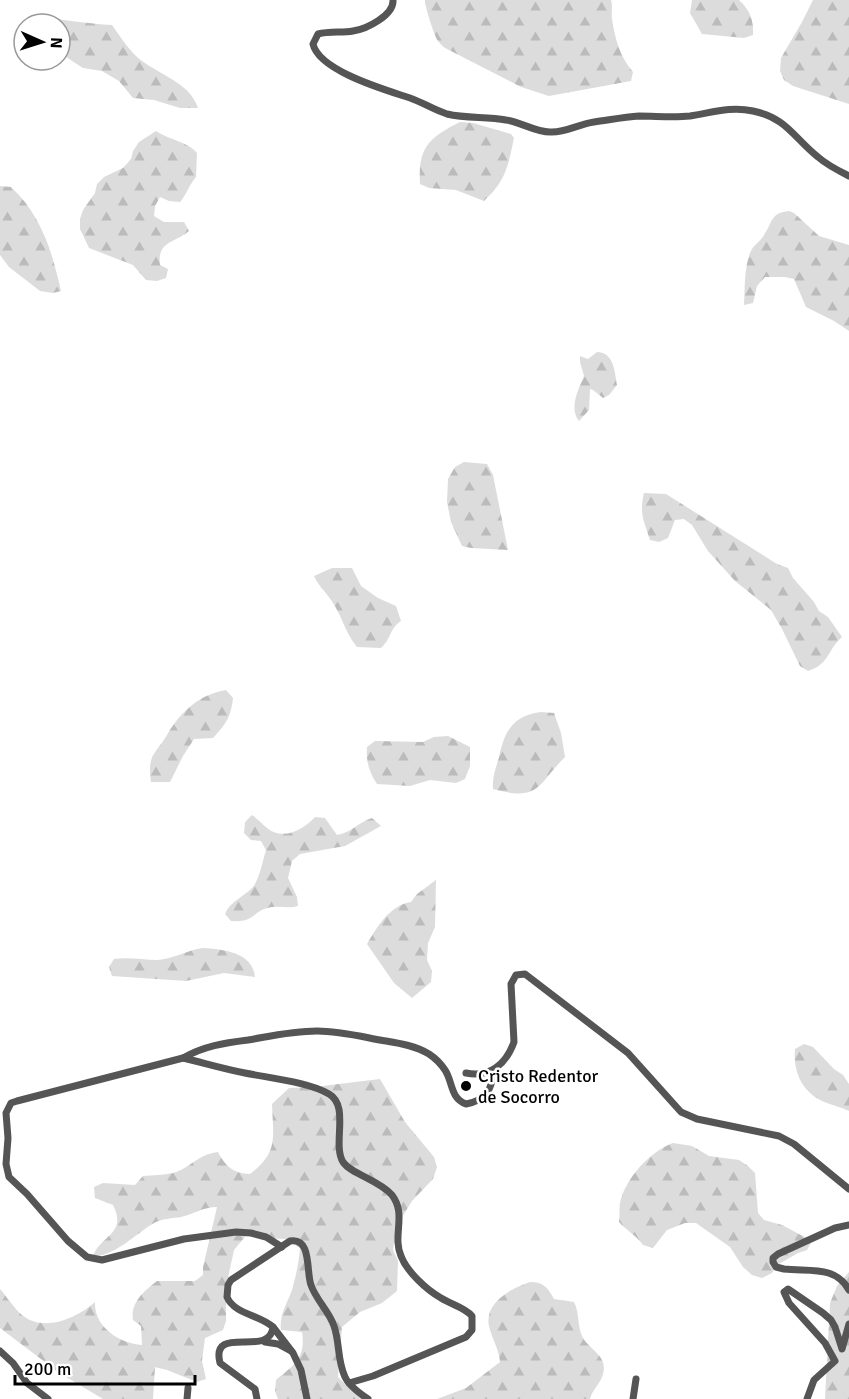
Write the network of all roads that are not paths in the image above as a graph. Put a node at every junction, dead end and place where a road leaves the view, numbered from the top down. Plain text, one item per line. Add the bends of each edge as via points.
1 (393, 0) edge
2 (849, 176) edge
3 (183, 1058) junction
4 (492, 1071) junction
5 (466, 1073) dead end
6 (849, 1189) edge
7 (849, 1225) edge
8 (282, 1247) junction
9 (849, 1290) edge
10 (849, 1324) edge
11 (273, 1327) junction
12 (262, 1341) junction
13 (842, 1349) junction
14 (0, 1351) edge
15 (293, 1353) junction
16 (834, 1361) junction
17 (636, 1379) dead end
18 (349, 1383) junction
19 (188, 1388) dead end
20 (48, 1399) edge
21 (187, 1399) edge
22 (257, 1399) edge
23 (307, 1399) edge
24 (368, 1399) edge
25 (633, 1399) edge
26 (807, 1399) edge

1 - 2 street via 387,15 356,31 318,34 314,50 343,72 374,87 448,114 506,119 539,131 563,131 637,116 751,110 785,124 820,159
3 - 4 street via 213,1045 286,1033 343,1033 403,1044 431,1055 445,1070 457,1099 466,1104 490,1090 494,1082
3 - 8 street via 11,1103 6,1113 9,1177 68,1241 92,1259 236,1232 266,1237
3 - 18 street via 330,1094 340,1115 339,1150 346,1167 379,1184 397,1203 398,1242 405,1264 440,1298 472,1316 472,1330 466,1337
4 - 5 street
4 - 6 street via 514,1042 511,984 516,975 525,974 628,1053 681,1112 778,1136 794,1144
7 - 9 street via 778,1254 773,1262 784,1269 831,1272
8 - 11 street via 231,1280 227,1291 236,1308 264,1319
8 - 18 street via 296,1240 304,1246 308,1278 335,1328 339,1363
10 - 13 street
11 - 12 street via 271,1336
11 - 15 street
12 - 15 street
12 - 22 street via 226,1343 219,1353 220,1363 255,1389
13 - 16 street
13 - 16 street via 831,1320 785,1289 789,1303 825,1343
14 - 20 street via 27,1383
15 - 23 street
16 - 26 street via 814,1380
17 - 25 street
18 - 24 street
19 - 21 street

